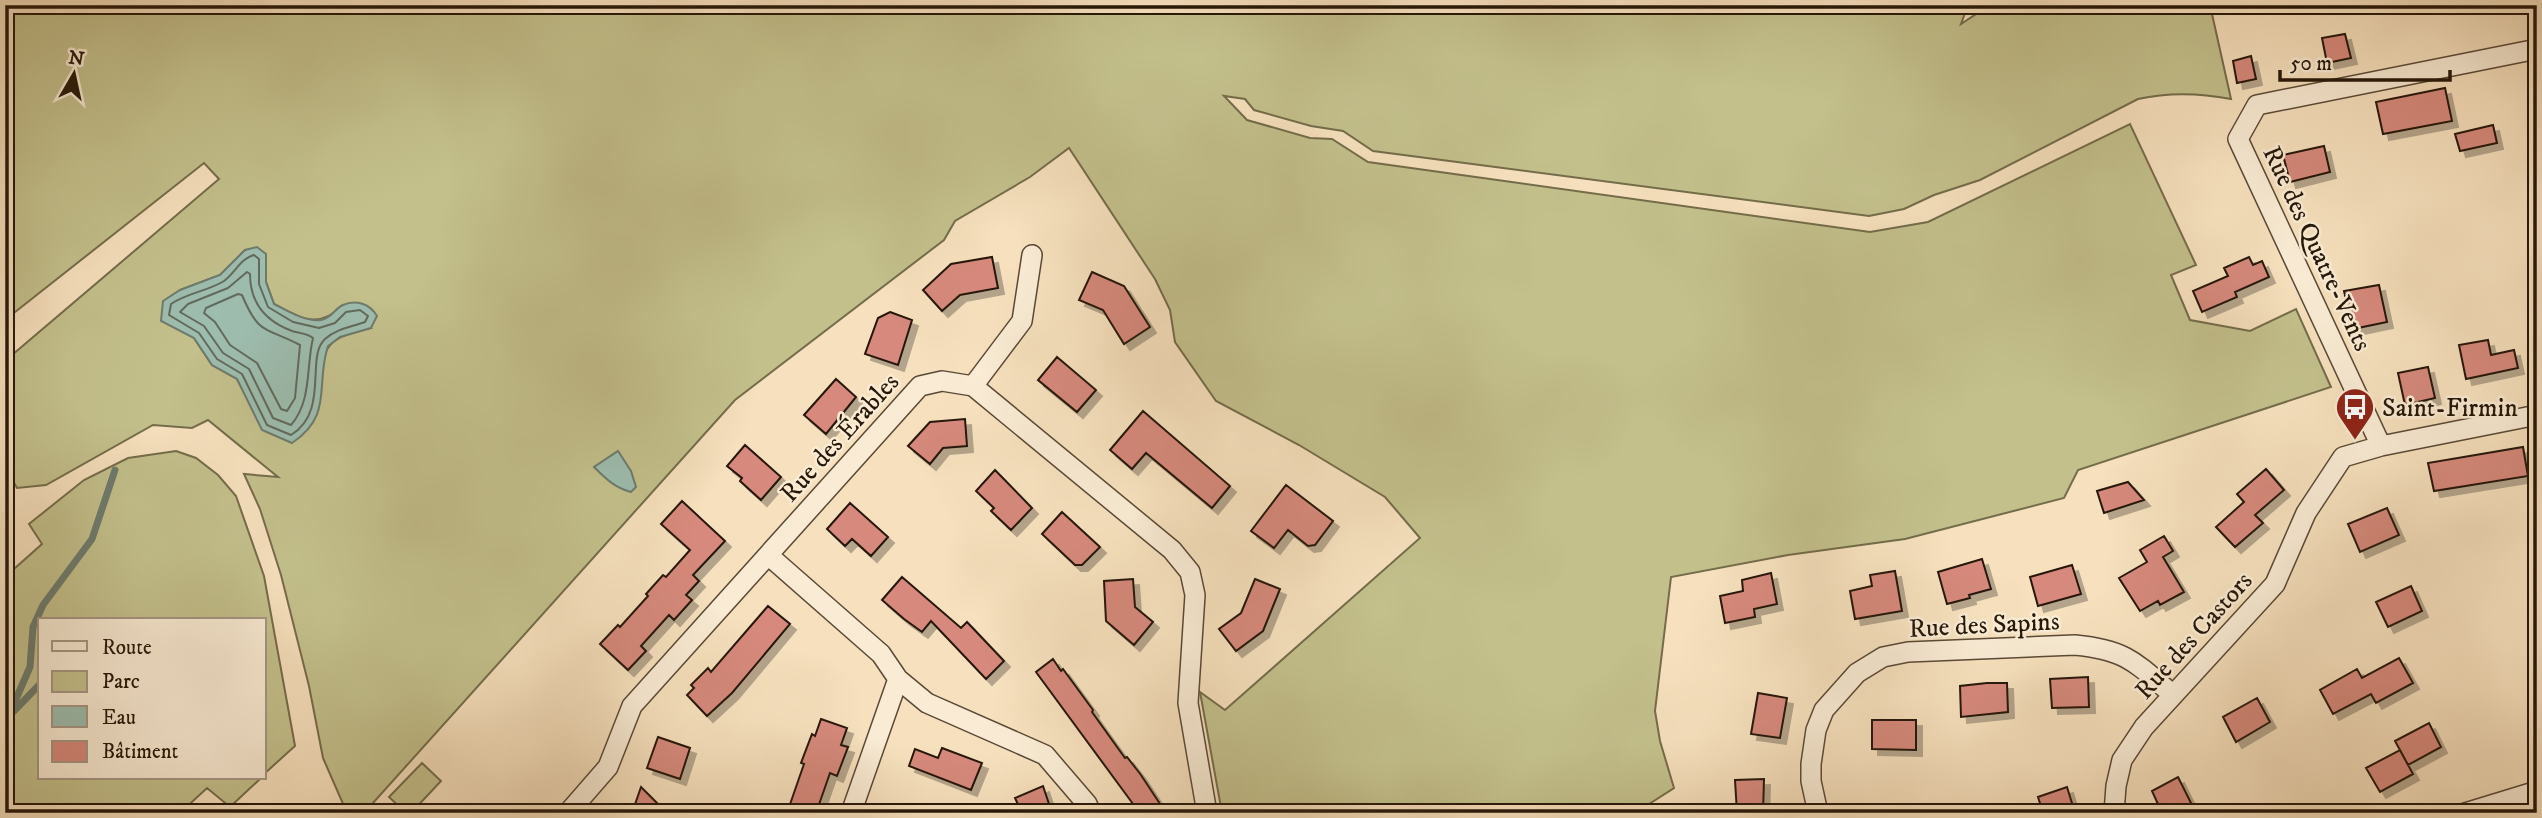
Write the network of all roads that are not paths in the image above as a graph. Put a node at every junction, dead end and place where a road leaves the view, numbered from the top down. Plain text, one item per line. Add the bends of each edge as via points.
1 (2537, 49) edge
2 (1032, 255) dead end
3 (973, 386) junction
4 (2537, 415) edge
5 (2381, 446) junction
6 (768, 555) junction
7 (898, 679) junction
8 (2174, 695) junction
9 (2537, 791) edge
10 (568, 813) edge
11 (851, 813) edge
12 (1091, 813) edge
13 (1206, 813) edge
14 (1818, 813) edge
15 (2114, 813) edge
16 (2465, 813) edge

1 - 5 street, Rue des Quatre-Vents via 2257,105 2238,139
2 - 3 street via 1022,321
3 - 6 street, Rue des Érables via 942,381 920,386
3 - 13 street via 1172,550 1190,572 1195,595 1188,703
4 - 5 street, Rue des Castors
5 - 8 street, Rue des Castors via 2343,457 2306,513 2275,584
6 - 7 street via 881,654
6 - 10 street, Rue des Érables via 632,706 608,767
7 - 11 street
7 - 12 street via 927,703 1045,755
8 - 14 street, Rue des Sapins via 2127,657 2103,648 2075,645 1883,657 1857,673 1824,710 1811,764
8 - 15 street, Rue des Castors via 2122,760
9 - 16 street

